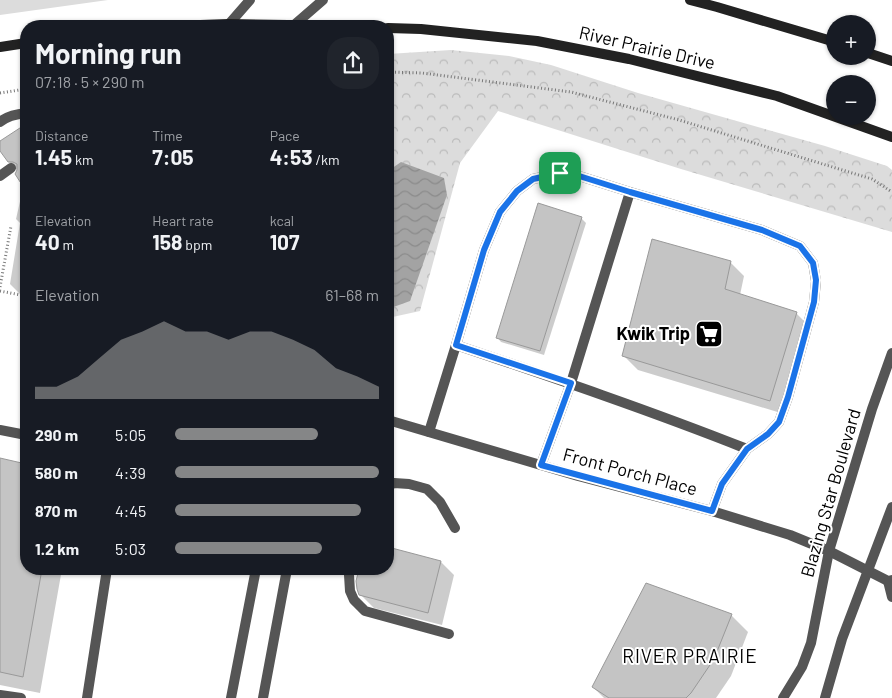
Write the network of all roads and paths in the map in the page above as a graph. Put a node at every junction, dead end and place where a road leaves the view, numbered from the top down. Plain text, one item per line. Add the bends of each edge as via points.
1 (250, 0) edge
2 (323, 0) edge
3 (690, 0) edge
4 (232, 20) edge
5 (300, 20) edge
6 (394, 28) edge
7 (826, 39) edge
8 (20, 44) edge
9 (0, 47) edge
10 (876, 56) edge
11 (892, 62) edge
12 (394, 72) edge
13 (20, 90) edge
14 (0, 93) edge
15 (20, 114) edge
16 (0, 122) edge
17 (892, 137) edge
18 (11, 168) dead end
19 (0, 176) edge
20 (630, 192) junction
21 (892, 192) edge
22 (12, 226) dead end
23 (0, 289) edge
24 (20, 294) edge
25 (456, 345) junction
26 (892, 352) edge
27 (571, 383) junction
28 (394, 422) edge
29 (0, 430) edge
30 (429, 432) junction
31 (20, 434) edge
32 (747, 449) junction
33 (541, 465) junction
34 (394, 483) edge
35 (892, 508) edge
36 (712, 511) junction
37 (455, 528) dead end
38 (829, 551) junction
39 (868, 571) junction
40 (106, 575) edge
41 (255, 575) edge
42 (286, 575) edge
43 (349, 575) edge
44 (890, 580) edge
45 (892, 597) edge
46 (449, 634) dead end
47 (0, 695) edge
48 (21, 698) edge
49 (87, 698) edge
50 (231, 698) edge
51 (263, 698) edge
52 (784, 698) edge
53 (825, 698) edge

1 - 4 street
2 - 5 street
3 - 7 main road
6 - 17 main road, River Prairie Drive via 537,41 629,59 777,96
8 - 9 main road
10 - 11 main road
12 - 21 path via 571,92 679,120 872,179
13 - 14 path
15 - 16 street
18 - 19 street
20 - 25 street via 560,173 533,179 517,191 500,212 484,250
20 - 27 street
20 - 32 street via 762,230 800,246 813,263 816,280 814,302 788,397 779,422
22 - 23 path
23 - 24 path
25 - 27 street
25 - 30 street
26 - 38 street, Blazing Star Boulevard
27 - 32 street
27 - 33 street
28 - 30 street, Front Porch Place
29 - 31 street
30 - 33 street, Front Porch Place
32 - 36 street via 722,484
33 - 36 street, Front Porch Place
34 - 37 street via 427,489 440,502
35 - 39 street
36 - 38 street, Front Porch Place via 790,535
38 - 39 street, Front Porch Place
38 - 52 street, Blazing Star Boulevard via 811,643
39 - 44 street, Front Porch Place
39 - 53 street via 842,639
40 - 49 street
41 - 50 street
42 - 51 street
43 - 46 street via 350,591 365,611
44 - 45 street, Front Porch Place
47 - 48 street

